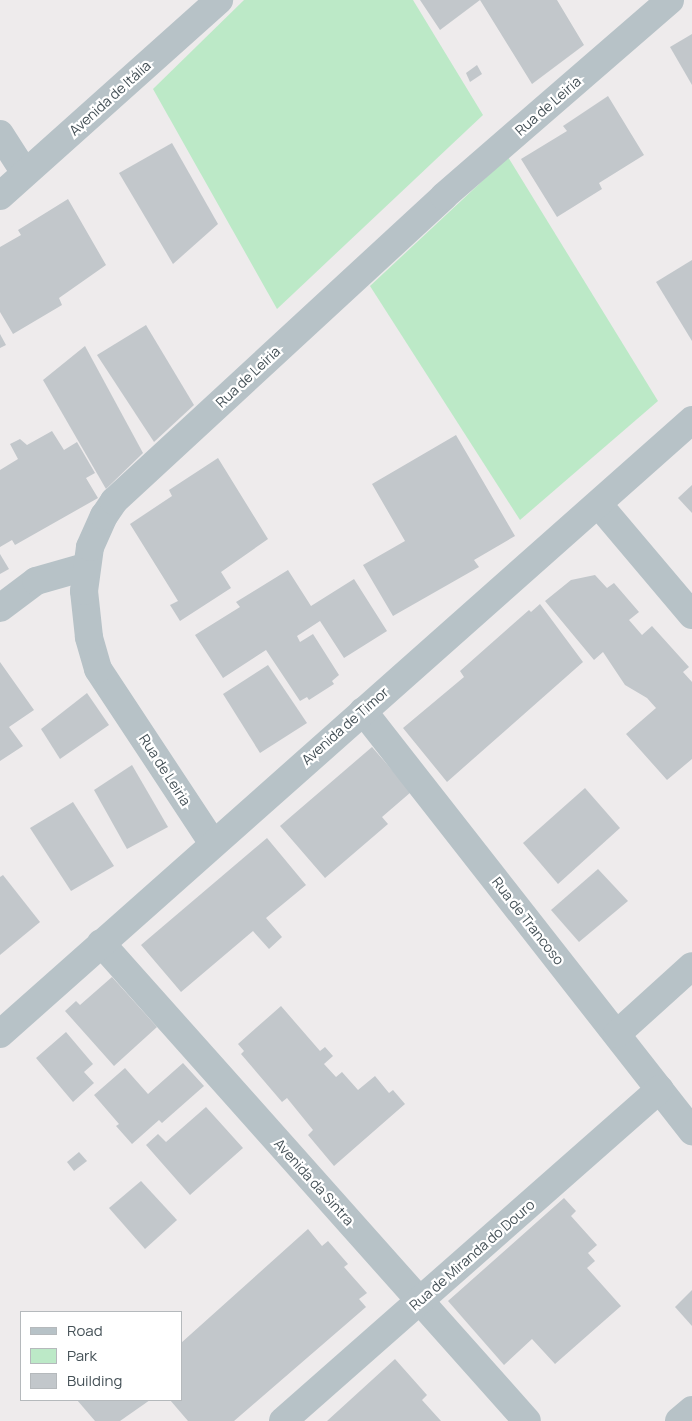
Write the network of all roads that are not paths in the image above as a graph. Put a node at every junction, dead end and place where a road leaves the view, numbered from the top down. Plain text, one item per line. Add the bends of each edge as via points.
1 (219, 0) edge
2 (670, 0) edge
3 (0, 134) edge
4 (25, 173) junction
5 (0, 196) edge
6 (692, 420) edge
7 (599, 505) junction
8 (85, 567) junction
9 (0, 608) edge
10 (692, 615) edge
11 (363, 711) junction
12 (212, 842) junction
13 (101, 943) junction
14 (692, 966) edge
15 (0, 1034) edge
16 (617, 1034) junction
17 (660, 1089) junction
18 (692, 1131) edge
19 (420, 1301) junction
20 (692, 1410) edge
21 (283, 1421) edge
22 (527, 1421) edge
23 (680, 1421) edge

1 - 4 street, Avenida de Itália
2 - 8 street, Rua de Leiria via 444,196 114,501 97,530
3 - 4 street
4 - 5 street, Avenida de Itália
6 - 7 street, Avenida de Timor
7 - 10 street
7 - 11 street, Avenida de Timor
8 - 9 street via 36,581
8 - 12 street, Rua de Leiria via 85,613 98,669
11 - 12 street, Avenida de Timor
11 - 16 street, Rua de Trancoso
12 - 13 street, Avenida de Timor
13 - 15 street, Avenida de Timor
13 - 19 street, Avenida da Sintra
14 - 16 street
16 - 17 street, Rua de Trancoso
17 - 18 street, Rua de Trancoso
17 - 19 street, Rua de Miranda do Douro
19 - 21 street, Rua de Miranda do Douro
19 - 22 street, Avenida da Sintra
20 - 23 street

